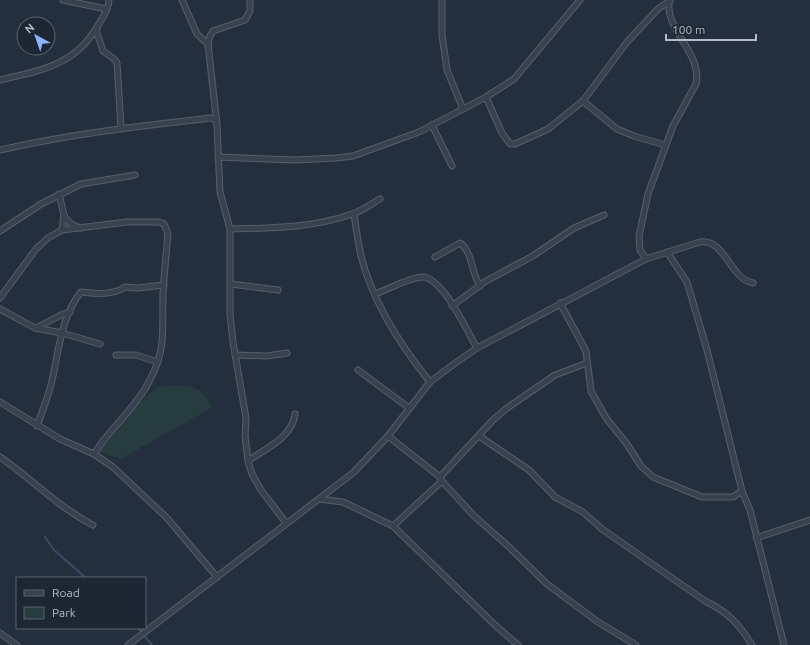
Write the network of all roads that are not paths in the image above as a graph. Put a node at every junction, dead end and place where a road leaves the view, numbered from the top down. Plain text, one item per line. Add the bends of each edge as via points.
1 (62, 0) edge
2 (109, 0) edge
3 (182, 0) edge
4 (250, 0) edge
5 (442, 0) edge
6 (579, 1) edge
7 (670, 1) edge
8 (106, 9) junction
9 (96, 30) junction
10 (208, 44) junction
11 (0, 80) edge
12 (486, 97) junction
13 (583, 101) junction
14 (462, 109) junction
15 (216, 120) junction
16 (432, 125) junction
17 (122, 128) junction
18 (665, 145) junction
19 (0, 150) edge
20 (218, 157) junction
21 (452, 166) dead end
22 (135, 175) dead end
23 (59, 194) junction
24 (380, 199) dead end
25 (354, 214) junction
26 (604, 215) dead end
27 (64, 216) junction
28 (80, 228) junction
29 (230, 229) junction
30 (62, 230) junction
31 (0, 231) edge
32 (667, 252) junction
33 (435, 257) dead end
34 (646, 260) junction
35 (753, 283) dead end
36 (231, 284) junction
37 (164, 285) junction
38 (480, 286) junction
39 (278, 290) dead end
40 (375, 294) junction
41 (0, 298) edge
42 (560, 303) junction
43 (452, 306) junction
44 (0, 309) edge
45 (70, 312) junction
46 (35, 328) junction
47 (62, 333) junction
48 (100, 344) dead end
49 (477, 348) junction
50 (286, 353) dead end
51 (116, 355) dead end
52 (235, 355) junction
53 (158, 362) junction
54 (587, 363) junction
55 (358, 370) dead end
56 (430, 382) junction
57 (0, 402) edge
58 (409, 408) junction
59 (295, 414) dead end
60 (37, 426) junction
61 (388, 436) junction
62 (479, 436) junction
63 (94, 454) junction
64 (0, 457) edge
65 (248, 461) junction
66 (441, 479) junction
67 (740, 493) junction
68 (319, 499) junction
69 (810, 520) edge
70 (286, 523) junction
71 (93, 525) dead end
72 (393, 526) junction
73 (756, 538) junction
74 (217, 577) junction
75 (0, 633) edge
76 (511, 643) edge
77 (17, 645) edge
78 (128, 645) edge
79 (518, 645) edge
80 (636, 645) edge
81 (752, 645) edge
82 (784, 645) edge

1 - 8 street
2 - 8 street
3 - 10 street via 196,34
4 - 10 street via 250,10 245,20 213,31
5 - 14 street via 442,35 447,70
6 - 12 street via 514,79
7 - 13 street via 659,8 622,47
7 - 18 street via 668,9 677,34 689,52 698,77
8 - 9 street
9 - 11 street via 79,51 68,59 47,69
9 - 17 street via 103,51 117,63
10 - 15 street
12 - 13 street via 502,133 510,144 548,129
12 - 14 street
13 - 18 street via 618,129
14 - 16 street
15 - 17 street via 211,118
15 - 20 street
16 - 20 street via 353,156 294,160
16 - 21 street
17 - 19 street
18 - 34 street via 648,194 638,236 640,250
20 - 29 street via 220,192
22 - 23 street via 81,184
23 - 27 street
23 - 31 street via 21,215
24 - 25 street
25 - 29 street via 313,224
25 - 40 street via 361,256
26 - 38 street via 574,228 533,256
27 - 28 street via 71,224
27 - 30 street
28 - 30 street
28 - 37 street via 127,222 164,224 168,234
29 - 36 street
30 - 41 street via 36,248
32 - 34 street
32 - 35 street via 700,242 710,243 715,245 739,277
32 - 67 street via 687,282 707,350
33 - 38 street via 460,243 467,251
34 - 42 street
36 - 39 street
36 - 52 street via 230,314
37 - 45 street via 125,287 110,294 81,292
37 - 53 street via 163,345
38 - 43 street
40 - 43 street via 423,277 437,284
40 - 56 street via 388,322
42 - 49 street
42 - 54 street via 582,341
43 - 49 street
44 - 46 street
45 - 46 street
45 - 47 street
46 - 47 street
47 - 48 street
47 - 60 street via 53,376
49 - 56 street
50 - 52 street via 268,356
51 - 53 street via 136,355
52 - 65 street via 246,418
53 - 63 street via 134,406 108,432
54 - 62 street via 555,375 507,408
54 - 67 street via 591,391 606,418 641,466 653,477 702,497 724,498
55 - 58 street
56 - 58 street
57 - 60 street
58 - 61 street
59 - 65 street via 292,427 286,434
60 - 63 street via 74,447
61 - 66 street
61 - 68 street via 354,472
62 - 66 street
62 - 81 street via 529,470 556,496 583,512 705,601 722,609 745,633
63 - 74 street via 114,467 167,518
64 - 71 street via 18,469 59,505
65 - 70 street via 261,490
66 - 72 street
66 - 80 street via 474,516 547,584 598,622
67 - 73 street via 747,502
68 - 70 street
68 - 72 street via 344,502
69 - 73 street
70 - 74 street
72 - 76 street
73 - 82 street
74 - 78 street
75 - 77 street
76 - 79 street

